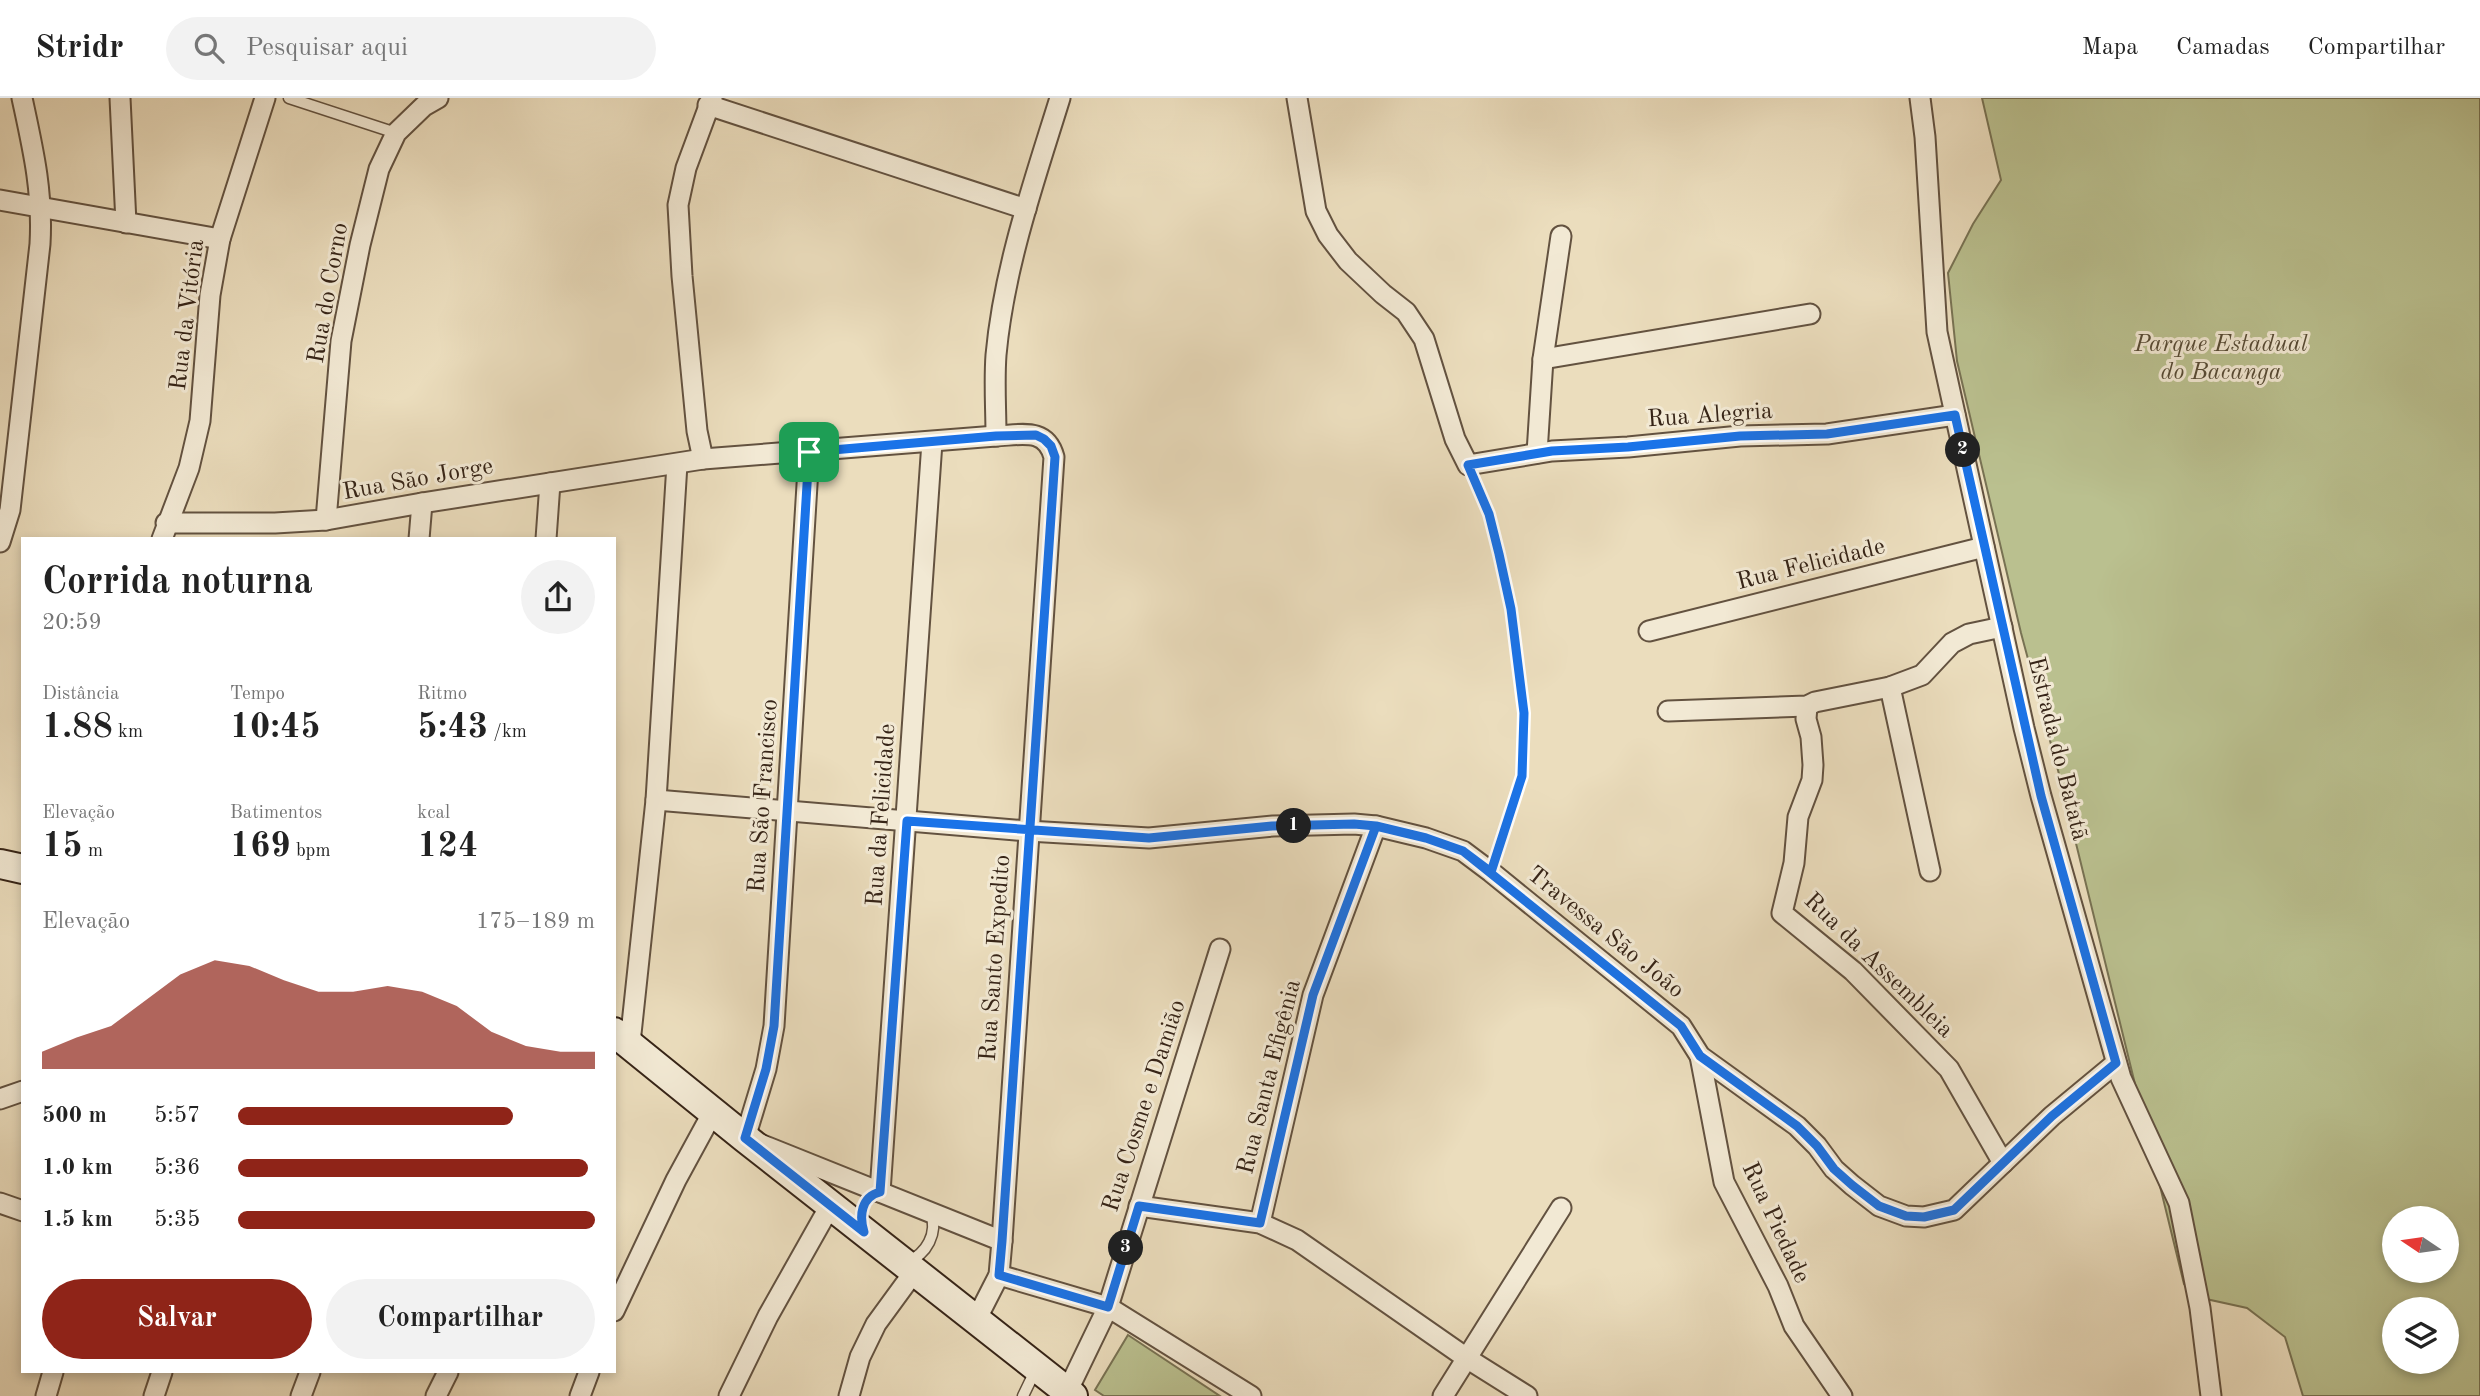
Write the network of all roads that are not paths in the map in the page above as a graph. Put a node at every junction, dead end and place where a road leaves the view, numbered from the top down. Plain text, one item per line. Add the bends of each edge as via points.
1 (22, 98) edge
2 (120, 98) edge
3 (265, 98) edge
4 (289, 98) edge
5 (438, 98) edge
6 (1060, 98) edge
7 (1297, 98) edge
8 (1920, 98) edge
9 (710, 101) edge
10 (396, 133) junction
11 (0, 200) edge
12 (42, 207) junction
13 (1026, 209) junction
14 (126, 223) junction
15 (1560, 236) dead end
16 (220, 239) junction
17 (1810, 314) dead end
18 (1543, 359) junction
19 (1955, 415) junction
20 (1036, 435) joint
21 (996, 436) junction
22 (932, 442) junction
23 (809, 452) junction
24 (1538, 453) junction
25 (703, 459) junction
26 (677, 464) junction
27 (550, 483) junction
28 (422, 503) junction
29 (326, 520) junction
30 (164, 531) edge
31 (275, 531) edge
32 (419, 537) edge
33 (546, 537) edge
34 (0, 542) edge
35 (1984, 547) junction
36 (2002, 627) junction
37 (1649, 631) dead end
38 (1890, 687) junction
39 (1807, 706) junction
40 (1668, 711) dead end
41 (656, 800) junction
42 (788, 811) junction
43 (907, 821) junction
44 (1376, 826) junction
45 (1028, 831) junction
46 (0, 864) edge
47 (21, 869) edge
48 (1930, 871) dead end
49 (1220, 949) dead end
50 (622, 1037) edge
51 (1700, 1056) junction
52 (2116, 1063) junction
53 (21, 1092) edge
54 (0, 1100) edge
55 (713, 1112) junction
56 (745, 1138) junction
57 (2003, 1163) junction
58 (880, 1192) junction
59 (0, 1203) edge
60 (830, 1206) junction
61 (1139, 1206) junction
62 (1562, 1208) dead end
63 (21, 1210) edge
64 (931, 1213) junction
65 (1260, 1223) junction
66 (864, 1232) junction
67 (1002, 1241) junction
68 (909, 1268) junction
69 (999, 1275) junction
70 (616, 1307) edge
71 (1108, 1307) junction
72 (975, 1320) junction
73 (1468, 1359) junction
74 (1036, 1368) junction
75 (53, 1373) edge
76 (162, 1373) edge
77 (310, 1373) edge
78 (448, 1373) edge
79 (589, 1373) edge
80 (1070, 1394) edge
81 (46, 1396) edge
82 (154, 1396) edge
83 (301, 1396) edge
84 (436, 1396) edge
85 (580, 1396) edge
86 (729, 1396) edge
87 (849, 1396) edge
88 (1023, 1396) edge
89 (1251, 1396) edge
90 (1443, 1396) edge
91 (1527, 1396) edge
92 (1842, 1396) edge
93 (2211, 1396) edge

1 - 12 street
2 - 14 street
3 - 16 street, Rua da Vitória
4 - 10 lane
5 - 10 street, Rua do Corno
6 - 13 street
7 - 24 street, Rua Alegria via 1316,211 1348,261 1406,312 1423,339 1468,465
8 - 19 street, Estrada do Batatã via 1937,332
9 - 13 street
9 - 25 street via 686,167 678,205
10 - 29 street, Rua do Corno via 379,169 341,341
11 - 12 street
12 - 14 street
12 - 34 street via 10,510
13 - 21 street via 1004,299 996,357
14 - 16 street
15 - 18 street
16 - 30 street, Rua da Vitória via 210,295 200,421 189,468
17 - 18 street
18 - 24 street
19 - 24 street, Rua Alegria via 1827,434 1740,436
19 - 35 street, Estrada do Batatã
20 - 21 street, Rua São Jorge
20 - 45 street, Rua Santo Expedito via 1051,446 1055,457
21 - 22 street, Rua São Jorge
22 - 23 street, Rua São Jorge
22 - 43 street, Rua da Felicidade
23 - 25 street, Rua São Jorge
23 - 42 street, Rua São Francisco
25 - 26 street, Rua São Jorge
26 - 27 street, Rua São Jorge
26 - 41 street
27 - 28 street, Rua São Jorge
27 - 33 street
28 - 29 street, Rua São Jorge
28 - 32 street
29 - 31 street, Rua São Jorge
30 - 31 street, Rua São Jorge
35 - 36 street, Estrada do Batatã
35 - 37 street, Rua Felicidade
36 - 38 street via 1952,643 1922,675
36 - 52 street, Estrada do Batatã via 2041,796
38 - 39 street
38 - 48 street
39 - 40 street
39 - 57 street, Rua da Assembleia via 1812,780 1798,817 1794,863 1782,913 1853,971 1949,1069
41 - 42 street
41 - 50 street
42 - 43 street
42 - 56 street, Rua São Francisco via 774,1026
43 - 45 street
43 - 58 street, Rua da Felicidade
44 - 45 street, Travessa São João via 1272,826 1149,838
44 - 51 street, Travessa São João via 1463,851 1681,1026
44 - 65 street, Rua Santa Efigênia via 1313,995
45 - 67 street, Rua Santo Expedito
46 - 47 main road
49 - 61 street, Rua Cosme e Damião
50 - 55 main road
51 - 57 street, Travessa São João via 1797,1126 1834,1169 1888,1210 1924,1217 1954,1210
51 - 92 street, Rua Piedade via 1724,1182 1794,1326
52 - 57 street, Travessa São João
52 - 93 street, Estrada do Batatã via 2179,1203 2200,1308
53 - 54 street
55 - 56 main road
55 - 70 street
56 - 58 street
56 - 60 main road
58 - 64 street
58 - 66 lane via 864,1205
59 - 63 street
60 - 66 main road
60 - 86 street
61 - 65 street
61 - 71 street, Rua Cosme e Damião
62 - 73 street
64 - 67 street
64 - 68 lane via 928,1245
65 - 73 street via 1319,1254
66 - 68 main road
67 - 69 street, Rua Santo Expedito
68 - 72 main road
68 - 87 street via 860,1357
69 - 71 street
69 - 72 street, Rua Santo Expedito
71 - 80 street, Rua Cosme e Damião
71 - 89 street
72 - 74 main road
73 - 90 street
73 - 91 street
74 - 80 main road
74 - 88 lane
75 - 81 street
76 - 82 street
77 - 83 street
78 - 84 street
79 - 85 street

